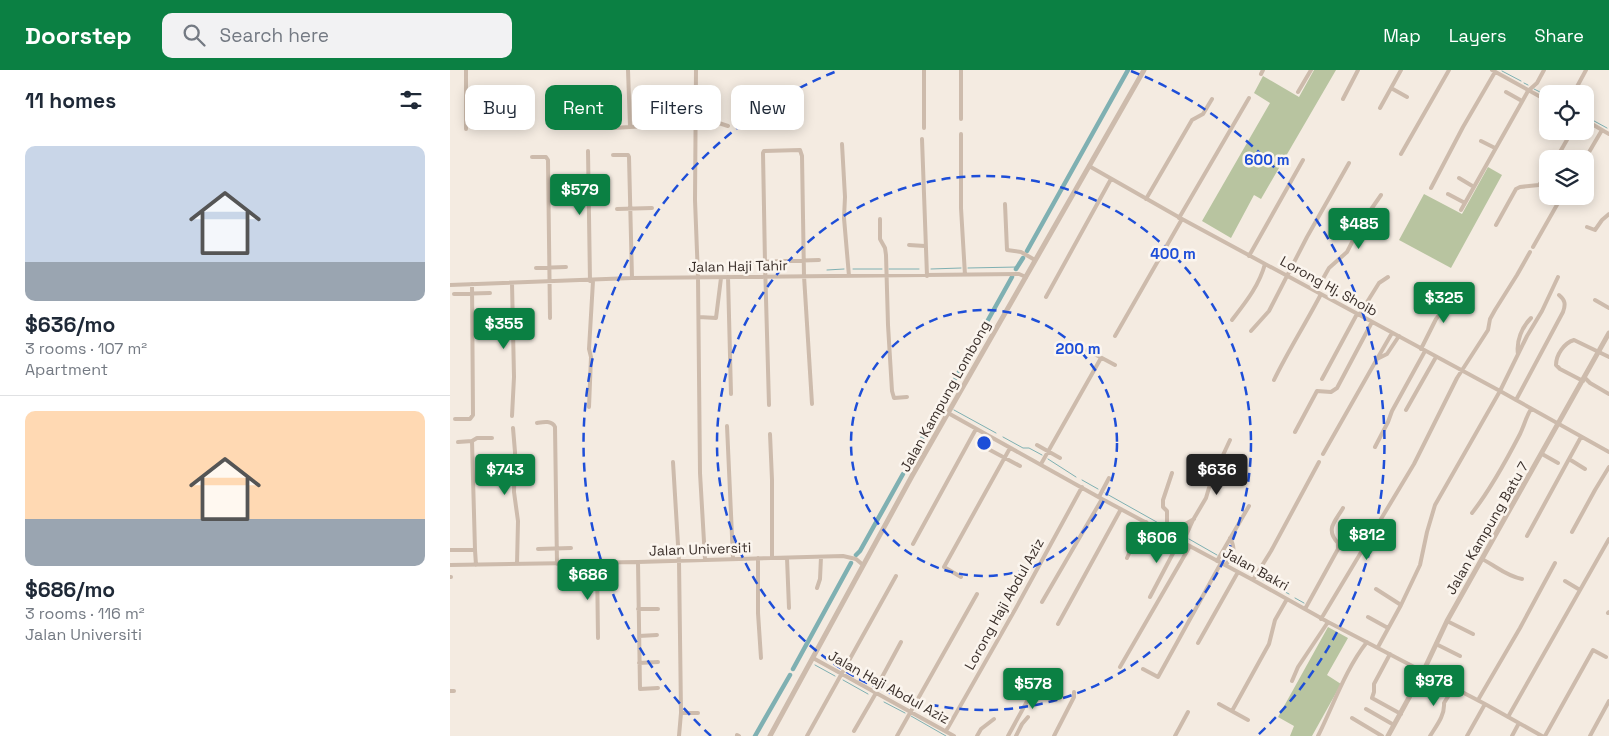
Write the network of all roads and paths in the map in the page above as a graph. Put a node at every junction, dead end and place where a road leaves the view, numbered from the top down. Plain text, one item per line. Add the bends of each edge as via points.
1 (466, 70) edge
2 (628, 70) edge
3 (696, 70) edge
4 (924, 70) edge
5 (961, 70) edge
6 (1144, 70) edge
7 (1311, 70) edge
8 (1358, 70) edge
9 (1401, 70) edge
10 (1449, 70) edge
11 (1544, 70) edge
12 (1586, 70) edge
13 (1496, 71) edge
14 (466, 85) edge
15 (696, 85) edge
16 (1578, 85) edge
17 (1391, 88) junction
18 (1528, 91) junction
19 (1298, 92) dead end
20 (1506, 92) dead end
21 (1539, 96) edge
22 (1249, 98) dead end
23 (1407, 98) dead end
24 (1212, 99) dead end
25 (1343, 99) dead end
26 (1522, 101) junction
27 (1380, 108) dead end
28 (961, 119) dead end
29 (721, 124) edge
30 (1594, 125) edge
31 (630, 126) joint
32 (728, 126) dead end
33 (622, 127) edge
34 (924, 128) dead end
35 (696, 130) edge
36 (1602, 130) junction
37 (961, 134) dead end
38 (1609, 134) edge
39 (922, 139) dead end
40 (1481, 141) dead end
41 (842, 144) dead end
42 (1495, 148) junction
43 (1590, 150) edge
44 (588, 151) dead end
45 (1400, 154) dead end
46 (613, 155) dead end
47 (532, 157) dead end
48 (1304, 160) dead end
49 (1349, 163) dead end
50 (1089, 166) junction
51 (1459, 178) dead end
52 (1111, 180) junction
53 (1539, 185) edge
54 (1474, 187) junction
55 (1431, 188) dead end
56 (1448, 194) dead end
57 (1381, 195) dead end
58 (1146, 198) junction
59 (1465, 203) junction
60 (1005, 204) dead end
61 (1557, 205) edge
62 (617, 208) dead end
63 (652, 208) dead end
64 (629, 209) junction
65 (1461, 210) dead end
66 (1609, 214) edge
67 (880, 219) dead end
68 (1181, 219) junction
69 (1496, 225) dead end
70 (1587, 227) dead end
71 (909, 245) dead end
72 (925, 246) junction
73 (1533, 247) dead end
74 (1530, 252) dead end
75 (1249, 256) junction
76 (804, 260) junction
77 (819, 260) dead end
78 (1035, 260) junction
79 (750, 262) dead end
80 (764, 262) junction
81 (1265, 264) junction
82 (550, 267) junction
83 (566, 267) dead end
84 (536, 268) dead end
85 (965, 275) junction
86 (765, 276) junction
87 (804, 276) junction
88 (849, 276) junction
89 (887, 276) junction
90 (927, 276) junction
91 (1287, 276) junction
92 (1558, 276) dead end
93 (728, 277) junction
94 (1026, 277) junction
95 (1388, 277) dead end
96 (632, 278) junction
97 (698, 278) junction
98 (721, 278) junction
99 (592, 281) junction
100 (550, 282) junction
101 (512, 283) junction
102 (472, 284) junction
103 (450, 285) edge
104 (1316, 291) junction
105 (490, 293) dead end
106 (454, 294) dead end
107 (472, 294) junction
108 (1321, 294) junction
109 (1456, 294) dead end
110 (1559, 295) dead end
111 (1046, 297) dead end
112 (1596, 300) dead end
113 (1609, 308) edge
114 (1358, 315) junction
115 (698, 317) junction
116 (550, 318) dead end
117 (1531, 318) dead end
118 (1232, 320) dead end
119 (1372, 322) junction
120 (1251, 331) dead end
121 (1392, 333) junction
122 (1609, 333) edge
123 (1115, 336) dead end
124 (1399, 336) junction
125 (1607, 340) edge
126 (1087, 350) dead end
127 (1423, 350) junction
128 (1599, 352) junction
129 (1518, 354) junction
130 (1436, 357) junction
131 (1609, 357) edge
132 (1100, 358) junction
133 (1377, 359) junction
134 (1115, 365) dead end
135 (1462, 370) junction
136 (1322, 379) dead end
137 (1584, 379) junction
138 (1274, 380) dead end
139 (1500, 391) junction
140 (731, 394) dead end
141 (1609, 394) edge
142 (907, 397) dead end
143 (1516, 400) junction
144 (812, 404) dead end
145 (769, 405) dead end
146 (589, 407) dead end
147 (1531, 409) junction
148 (1406, 410) dead end
149 (948, 413) junction
150 (512, 416) dead end
151 (455, 420) dead end
152 (537, 422) dead end
153 (1558, 424) junction
154 (727, 426) dead end
155 (513, 428) dead end
156 (976, 429) junction
157 (1295, 432) dead end
158 (770, 434) dead end
159 (1581, 437) junction
160 (492, 438) dead end
161 (1230, 440) dead end
162 (472, 441) junction
163 (458, 442) dead end
164 (1037, 445) dead end
165 (1375, 447) dead end
166 (1010, 448) junction
167 (990, 450) dead end
168 (1048, 452) junction
169 (1609, 452) edge
170 (1323, 454) dead end
171 (1542, 454) junction
172 (1005, 458) junction
173 (1060, 458) dead end
174 (1569, 459) junction
175 (673, 462) dead end
176 (1320, 462) dead end
177 (1558, 463) dead end
178 (1041, 464) junction
179 (1020, 466) dead end
180 (1609, 467) edge
181 (1585, 469) dead end
182 (1172, 473) dead end
183 (1110, 478) dead end
184 (1082, 486) junction
185 (1100, 498) junction
186 (1249, 506) dead end
187 (1343, 508) dead end
188 (1121, 509) junction
189 (1472, 514) dead end
190 (1194, 519) junction
191 (1146, 522) junction
192 (1163, 531) junction
193 (1572, 532) dead end
194 (1526, 536) dead end
195 (1230, 538) junction
196 (1609, 539) edge
197 (1180, 540) junction
198 (732, 544) junction
199 (747, 544) dead end
200 (913, 544) dead end
201 (1190, 546) junction
202 (571, 548) dead end
203 (538, 549) dead end
204 (556, 549) junction
205 (450, 550) edge
206 (475, 550) junction
207 (821, 557) junction
208 (733, 558) junction
209 (758, 558) junction
210 (772, 558) junction
211 (787, 558) junction
212 (1127, 558) dead end
213 (705, 559) junction
214 (1482, 559) junction
215 (679, 561) junction
216 (638, 562) junction
217 (1219, 562) junction
218 (597, 563) junction
219 (862, 563) junction
220 (1555, 563) dead end
221 (517, 564) junction
222 (557, 564) junction
223 (450, 565) edge
224 (476, 565) junction
225 (1226, 565) junction
226 (1238, 572) junction
227 (896, 576) dead end
228 (961, 577) dead end
229 (1522, 579) dead end
230 (1253, 580) junction
231 (1565, 581) dead end
232 (816, 588) dead end
233 (1376, 589) dead end
234 (1580, 590) junction
235 (977, 594) dead end
236 (1150, 597) dead end
237 (1287, 599) junction
238 (1042, 602) dead end
239 (1401, 605) junction
240 (789, 608) dead end
241 (638, 609) junction
242 (658, 609) dead end
243 (1305, 609) junction
244 (1368, 617) dead end
245 (1322, 619) junction
246 (1447, 621) junction
247 (1328, 622) junction
248 (1058, 624) dead end
249 (1388, 628) junction
250 (1473, 634) dead end
251 (657, 635) dead end
252 (639, 636) junction
253 (598, 638) dead end
254 (901, 642) dead end
255 (1368, 642) junction
256 (1198, 643) dead end
257 (1436, 644) junction
258 (1378, 648) junction
259 (1390, 654) junction
260 (1460, 656) dead end
261 (762, 658) dead end
262 (813, 658) junction
263 (1606, 658) dead end
264 (658, 662) dead end
265 (639, 663) junction
266 (1120, 667) dead end
267 (1143, 669) dead end
268 (1422, 672) junction
269 (841, 674) junction
270 (1042, 674) dead end
271 (1292, 681) dead end
272 (1454, 687) junction
273 (658, 688) dead end
274 (875, 692) junction
275 (1074, 692) dead end
276 (1478, 700) junction
277 (1609, 701) edge
278 (1219, 704) dead end
279 (1485, 704) junction
280 (1366, 709) dead end
281 (1232, 711) junction
282 (910, 712) junction
283 (1188, 712) dead end
284 (681, 713) junction
285 (698, 713) dead end
286 (1401, 714) junction
287 (1028, 717) dead end
288 (1508, 717) junction
289 (1352, 718) dead end
290 (994, 720) dead end
291 (1248, 720) dead end
292 (1519, 723) junction
293 (1394, 725) junction
294 (854, 731) dead end
295 (946, 732) junction
296 (679, 736) edge
297 (770, 736) edge
298 (807, 736) edge
299 (897, 736) edge
300 (954, 736) edge
301 (977, 736) edge
302 (1008, 736) edge
303 (1016, 736) edge
304 (1054, 736) edge
305 (1175, 736) edge
306 (1318, 736) edge
307 (1382, 736) edge
308 (1388, 736) edge
309 (1430, 736) edge
310 (1467, 736) edge
311 (1512, 736) edge
312 (1543, 736) edge
313 (1590, 736) edge

1 - 14 street
2 - 31 street
3 - 15 street
4 - 34 street
5 - 28 street
6 - 50 street, Jalan Kampung Lombong
7 - 19 street
8 - 25 street
9 - 17 street
10 - 45 street
11 - 18 street
12 - 16 street
13 - 18 street
13 - 55 street
17 - 23 street
17 - 27 street
18 - 21 street
18 - 26 street
20 - 26 street
22 - 68 street
24 - 58 street via 1203,114 1192,120
26 - 42 street
29 - 32 street
30 - 36 street
31 - 33 street
35 - 97 street
36 - 38 street
36 - 43 street
37 - 85 street
39 - 72 street
40 - 42 street
41 - 88 street
42 - 54 street
44 - 99 street
46 - 64 street via 629,157
47 - 82 street via 546,157 548,160
48 - 75 street
49 - 91 street
50 - 52 street, Lorong Hj. Shoib
50 - 78 street, Jalan Kampung Lombong
51 - 54 street
52 - 58 street, Lorong Hj. Shoib
52 - 111 street
53 - 69 street via 1516,189
54 - 59 street
56 - 59 street
57 - 104 street via 1347,252 1329,268
58 - 68 street, Lorong Hj. Shoib
59 - 65 street
60 - 78 street via 1007,250 1021,252
61 - 73 street
62 - 64 street
63 - 64 street
64 - 96 street
66 - 70 street via 1594,230
67 - 89 street
68 - 75 street, Lorong Hj. Shoib
68 - 123 street
71 - 72 street
72 - 90 street
74 - 135 street via 1490,319 1488,330
75 - 81 street, Lorong Hj. Shoib
76 - 77 street
76 - 80 street
76 - 80 street via 800,150 764,152 763,155
76 - 87 street
78 - 94 street, Jalan Kampung Lombong
79 - 80 street
80 - 86 street
81 - 91 street, Lorong Hj. Shoib
81 - 118 street via 1248,299
82 - 83 street
82 - 84 street
82 - 100 street
85 - 90 street, Jalan Haji Tahir
85 - 94 street, Jalan Haji Tahir via 1019,274
86 - 87 street, Jalan Haji Tahir
86 - 93 street, Jalan Haji Tahir
86 - 145 street
87 - 88 street, Jalan Haji Tahir
87 - 144 street
88 - 89 street, Jalan Haji Tahir
89 - 90 street, Jalan Haji Tahir
89 - 142 street via 892,396
91 - 104 street, Lorong Hj. Shoib
91 - 120 street via 1269,311
92 - 129 street
93 - 98 street, Jalan Haji Tahir
93 - 140 street
94 - 149 street, Jalan Kampung Lombong
95 - 114 street via 1379,283
96 - 97 street, Jalan Haji Tahir
96 - 99 street, Jalan Haji Tahir
97 - 98 street, Jalan Haji Tahir
97 - 115 street
98 - 115 street via 716,318
99 - 100 street, Jalan Haji Tahir
99 - 146 street
100 - 101 street, Jalan Haji Tahir
100 - 116 street
101 - 102 street, Jalan Haji Tahir
101 - 150 street
102 - 103 street, Jalan Haji Tahir
102 - 107 street
104 - 108 street, Lorong Hj. Shoib
105 - 107 street
106 - 107 street
107 - 151 street via 473,415 468,419
108 - 114 street, Lorong Hj. Shoib
108 - 138 street
109 - 127 street via 1436,320
110 - 143 street via 1565,303 1563,312
112 - 113 street
114 - 119 street, Lorong Hj. Shoib
114 - 136 street
115 - 213 street via 700,474
117 - 129 street via 1518,340
119 - 121 street, Lorong Hj. Shoib
119 - 157 street via 1336,388 1331,392 1317,391
121 - 124 street, Lorong Hj. Shoib
121 - 133 street
122 - 125 street, Jalan Kampung Batu 7
124 - 127 street, Lorong Hj. Shoib
124 - 133 street via 1387,354
125 - 128 street, Jalan Kampung Batu 7
126 - 132 street
127 - 130 street, Lorong Hj. Shoib
127 - 165 street
128 - 131 street
128 - 137 street, Jalan Kampung Batu 7
128 - 137 street via 1571,340 1556,360 1560,369
129 - 139 street
130 - 135 street, Lorong Hj. Shoib
130 - 148 street
132 - 134 street
132 - 168 street
133 - 170 street
135 - 139 street, Lorong Hj. Shoib
135 - 245 street via 1414,464
137 - 141 street
137 - 153 street, Jalan Kampung Batu 7
139 - 143 street, Lorong Hj. Shoib
139 - 239 street via 1436,505 1420,565
143 - 147 street, Lorong Hj. Shoib
147 - 153 street, Lorong Hj. Shoib
147 - 189 street via 1521,433
149 - 156 street, Jalan Bakri
149 - 219 street, Jalan Kampung Lombong
152 - 204 street via 550,422 555,427
153 - 159 street, Lorong Hj. Shoib
153 - 171 street, Jalan Kampung Batu 7
154 - 198 street
155 - 221 street
156 - 166 street, Jalan Bakri
156 - 200 street
158 - 210 street
159 - 169 street, Lorong Hj. Shoib
159 - 174 street
160 - 162 street
161 - 190 street
162 - 163 street
162 - 206 street
164 - 168 street
166 - 172 street
166 - 178 street, Jalan Bakri
167 - 172 street
168 - 173 street
168 - 178 street
171 - 177 street
171 - 214 street, Jalan Kampung Batu 7
172 - 179 street
172 - 228 street via 944,567
174 - 181 street
174 - 194 street
175 - 215 street
176 - 230 street
178 - 184 street, Jalan Bakri
180 - 193 street
182 - 192 street via 1163,500 1168,522
183 - 185 street
184 - 185 street, Jalan Bakri
184 - 295 street, Lorong Haji Abdul Aziz
185 - 188 street, Jalan Bakri
185 - 238 street
186 - 195 street
187 - 243 street via 1331,529 1338,549
188 - 191 street, Jalan Bakri
188 - 248 street
190 - 197 street
190 - 197 street via 1182,526
191 - 192 street, Jalan Bakri
191 - 212 street
192 - 197 street, Jalan Bakri
195 - 217 street
195 - 225 street via 1234,550
196 - 234 street
197 - 201 street, Jalan Bakri
197 - 236 street
198 - 199 street
198 - 208 street
201 - 217 street, Jalan Bakri
201 - 266 street
202 - 204 street
203 - 204 street
204 - 222 street
205 - 206 street
206 - 224 street
207 - 211 street, Jalan Universiti
207 - 219 street, Jalan Universiti via 843,556
207 - 232 street via 820,579
208 - 209 street, Jalan Universiti
208 - 213 street, Jalan Universiti
209 - 210 street, Jalan Universiti
209 - 261 street
210 - 211 street, Jalan Universiti
211 - 240 street
213 - 215 street, Jalan Universiti
214 - 229 street via 1503,573
214 - 246 street, Jalan Kampung Batu 7
215 - 216 street, Jalan Universiti
215 - 284 street
216 - 218 street, Jalan Universiti
216 - 241 street
217 - 225 street, Jalan Bakri
217 - 267 street via 1158,677
218 - 222 street, Jalan Universiti
218 - 253 street
219 - 262 street, Jalan Kampung Lombong
220 - 276 street
221 - 222 street, Jalan Universiti
221 - 224 street, Jalan Universiti
223 - 224 street, Jalan Universiti
225 - 226 street, Jalan Bakri
226 - 230 street, Jalan Bakri
226 - 256 street
227 - 269 street
230 - 237 street, Jalan Bakri
231 - 234 street
233 - 239 street
234 - 288 street
235 - 282 street, Lorong Haji Abdul Aziz
237 - 243 street, Jalan Bakri
237 - 281 street via 1275,620 1270,644
239 - 249 street
241 - 242 street
241 - 252 street
243 - 245 street, Jalan Bakri
244 - 249 street
245 - 247 street, Jalan Bakri
246 - 250 street
246 - 257 street, Jalan Kampung Batu 7
247 - 255 street, Jalan Bakri
247 - 271 street
249 - 258 street
251 - 252 street
252 - 265 street
254 - 274 street
255 - 258 street, Jalan Bakri
255 - 306 street via 1360,651
257 - 260 street
257 - 268 street, Jalan Kampung Batu 7
258 - 259 street, Jalan Bakri
259 - 268 street, Jalan Bakri
259 - 286 street via 1374,684 1372,698
262 - 269 street, Jalan Haji Abdul Aziz
262 - 297 street, Jalan Kampung Lombong
263 - 312 street via 1593,650
264 - 265 street
265 - 273 street via 640,689
268 - 272 street, Jalan Bakri
268 - 286 street, Jalan Kampung Batu 7
269 - 274 street, Jalan Haji Abdul Aziz
269 - 298 street
270 - 302 street
272 - 276 street, Jalan Bakri
272 - 309 street
274 - 282 street, Jalan Haji Abdul Aziz
274 - 294 street
275 - 304 street
276 - 279 street, Jalan Bakri
277 - 313 street
278 - 281 street
279 - 288 street, Jalan Bakri
279 - 310 street
280 - 293 street
281 - 291 street
282 - 295 street, Jalan Haji Abdul Aziz
282 - 299 street, Lorong Haji Abdul Aziz
283 - 305 street
284 - 285 street
284 - 296 street
286 - 293 street, Jalan Kampung Batu 7
287 - 303 street
288 - 292 street, Jalan Bakri
289 - 307 street
290 - 301 street
292 - 311 street
292 - 312 street, Jalan Bakri
293 - 308 street, Jalan Kampung Batu 7
295 - 300 street, Jalan Haji Abdul Aziz

